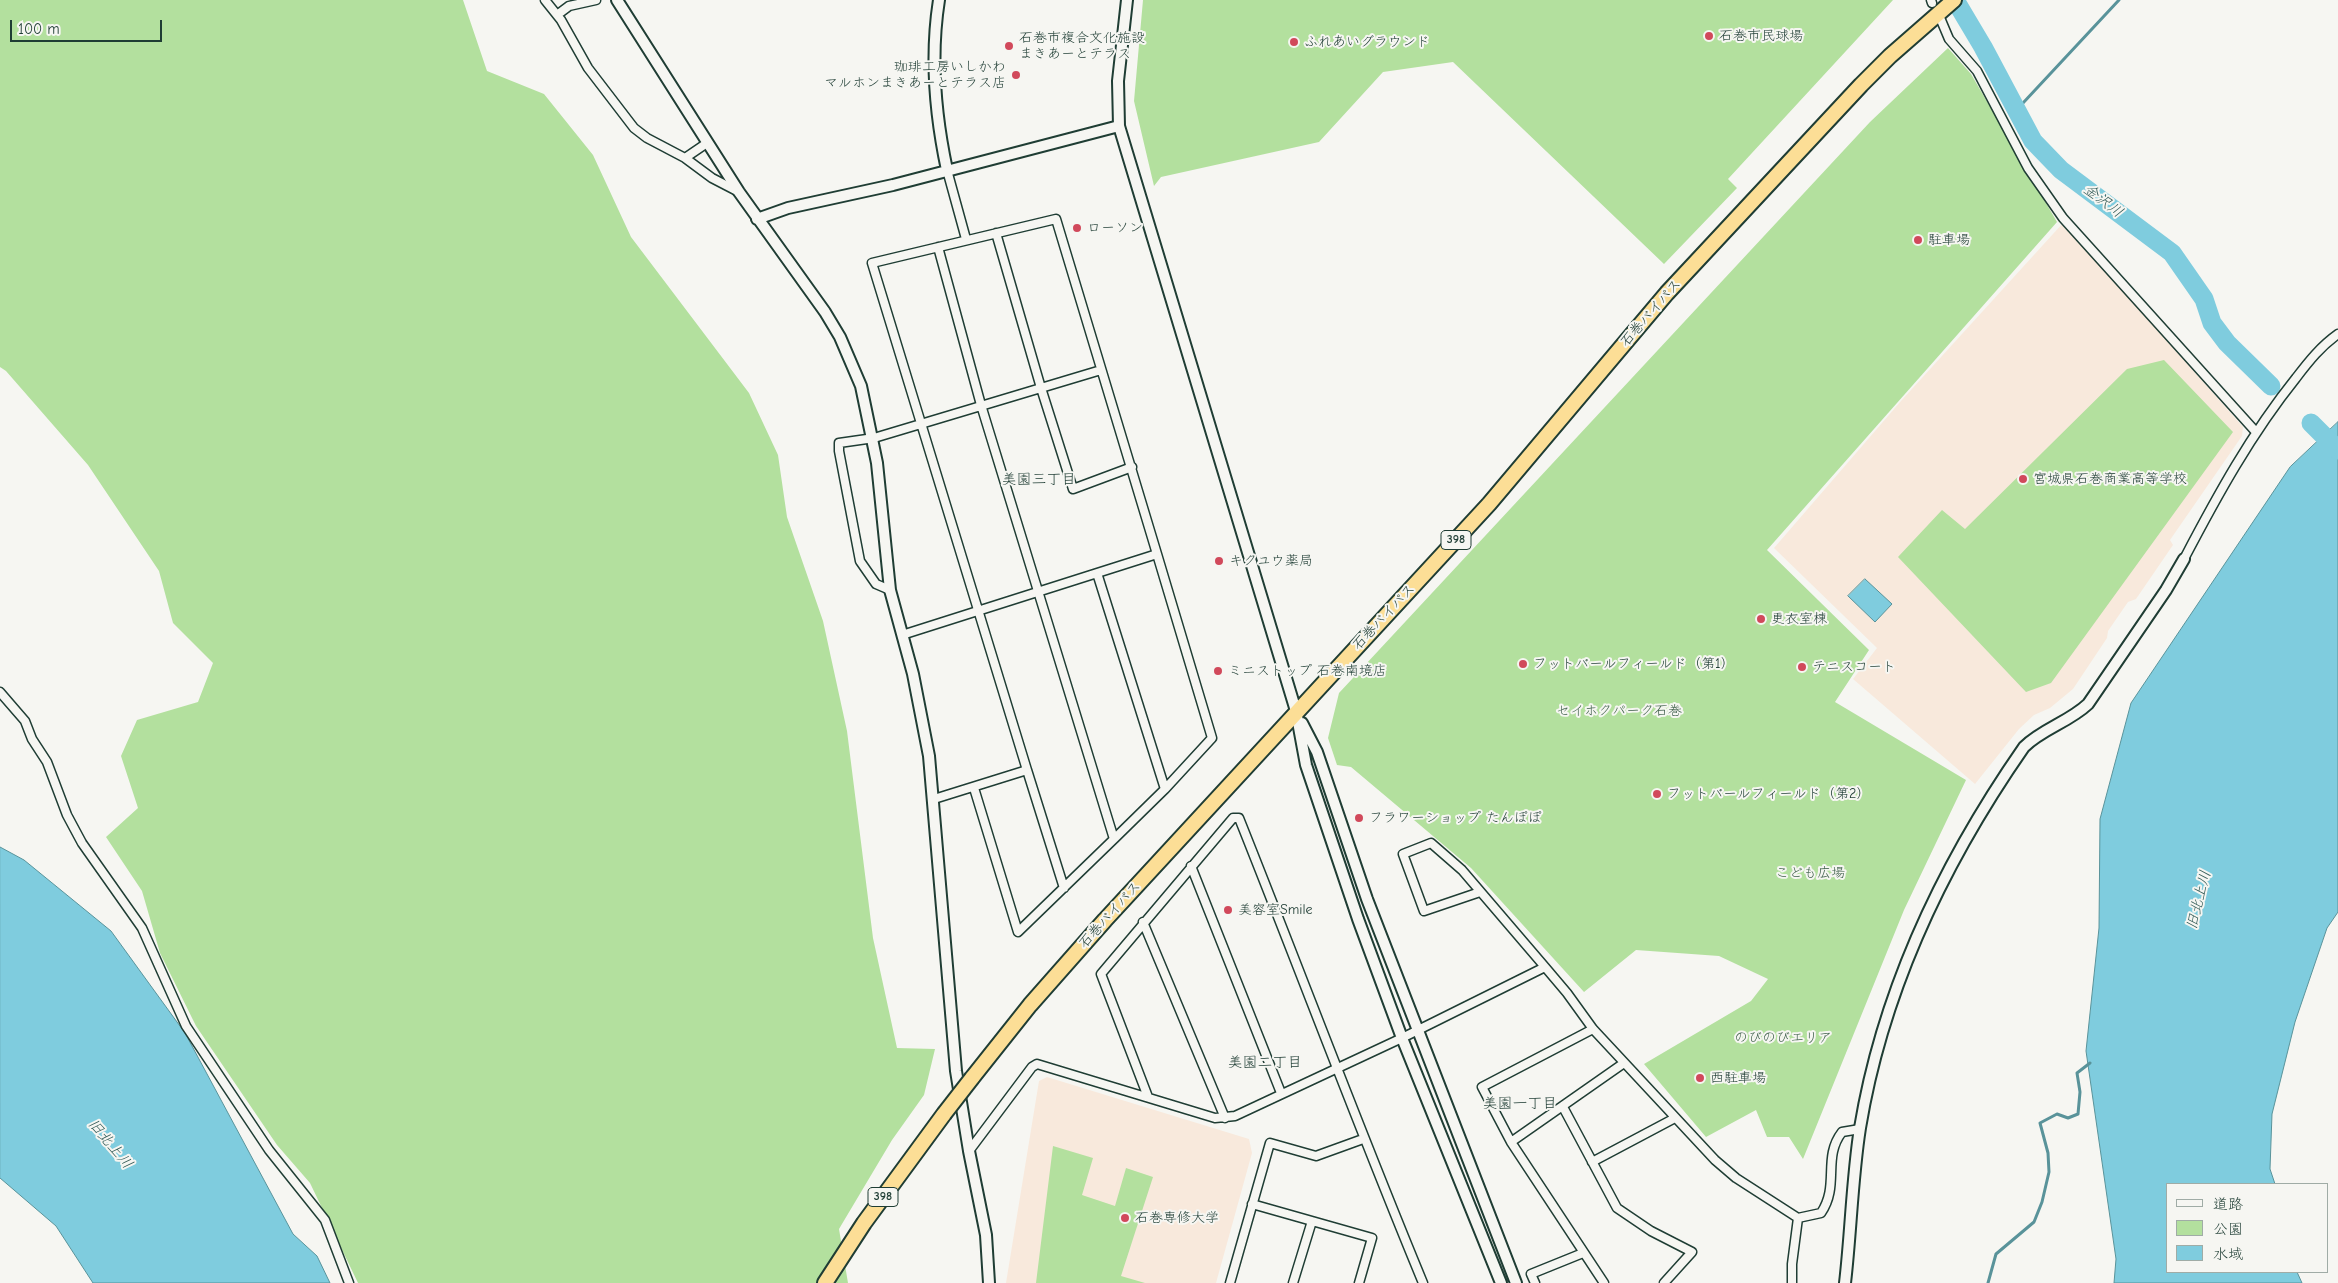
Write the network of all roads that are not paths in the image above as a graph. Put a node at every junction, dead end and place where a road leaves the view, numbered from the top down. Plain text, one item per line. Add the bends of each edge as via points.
1 (545, 0) edge
2 (596, 0) edge
3 (617, 0) edge
4 (939, 0) edge
5 (1127, 0) edge
6 (1940, 5) edge
7 (557, 15) junction
8 (1118, 126) junction
9 (707, 142) junction
10 (684, 158) junction
11 (947, 170) junction
12 (739, 192) junction
13 (757, 219) junction
14 (996, 233) junction
15 (966, 239) junction
16 (938, 247) junction
17 (2338, 334) edge
18 (1101, 370) junction
19 (1040, 388) junction
20 (981, 405) junction
21 (921, 423) junction
22 (2256, 432) junction
23 (874, 438) junction
24 (1132, 467) junction
25 (1157, 554) junction
26 (2184, 559) joint
27 (1097, 574) junction
28 (890, 590) junction
29 (1038, 591) junction
30 (978, 609) junction
31 (902, 635) junction
32 (0, 692) edge
33 (1296, 711) junction
34 (1027, 770) junction
35 (974, 788) junction
36 (1164, 789) junction
37 (934, 799) junction
38 (1114, 838) junction
39 (1191, 866) junction
40 (1064, 888) junction
41 (1480, 892) junction
42 (1144, 922) junction
43 (1545, 967) junction
44 (1593, 1029) junction
45 (1418, 1030) junction
46 (1402, 1038) junction
47 (1624, 1064) junction
48 (1338, 1066) junction
49 (1281, 1093) junction
50 (1148, 1097) junction
51 (1563, 1107) junction
52 (1225, 1118) junction
53 (1675, 1118) junction
54 (1860, 1129) junction
55 (1363, 1139) junction
56 (1511, 1142) junction
57 (968, 1151) junction
58 (1592, 1162) junction
59 (1252, 1204) junction
60 (1798, 1218) junction
61 (1312, 1221) junction
62 (1583, 1253) junction
63 (349, 1283) edge
64 (825, 1283) edge
65 (989, 1283) edge
66 (1230, 1283) edge
67 (1293, 1283) edge
68 (1358, 1283) edge
69 (1424, 1283) edge
70 (1501, 1283) edge
71 (1516, 1283) edge
72 (1535, 1283) edge
73 (1604, 1283) edge
74 (1664, 1283) edge
75 (1792, 1283) edge
76 (1845, 1283) edge

1 - 7 street
2 - 7 street via 569,6
3 - 9 street
4 - 11 street via 936,96
5 - 8 street via 1118,81
6 - 22 street via 1949,39 1977,72 2028,168 2062,218
6 - 33 highway, 石巻バイパス / 398 via 1666,294 1489,504
7 - 10 street via 588,68 634,128
8 - 11 street
8 - 33 street
9 - 10 street
9 - 12 street
10 - 12 street
11 - 13 street via 788,208
11 - 15 street
12 - 13 street
13 - 23 street via 840,337 861,386
14 - 15 street
14 - 18 street via 1056,220
14 - 19 street
15 - 16 street
16 - 20 street
16 - 21 street via 872,263
17 - 22 street via 2323,344
18 - 19 street
18 - 24 street
19 - 20 street
19 - 24 street via 1073,488
20 - 21 street
20 - 29 street
21 - 23 street
21 - 30 street
22 - 26 street via 2227,476
23 - 28 street
23 - 28 street via 840,444 839,451 860,561 876,584
24 - 25 street
25 - 27 street
25 - 36 street via 1212,738
26 - 54 street via 2088,704 2024,747 1971,828 1924,918 1895,992
27 - 29 street
27 - 36 street
28 - 31 street
29 - 30 street
29 - 38 street
30 - 31 street
30 - 34 street
31 - 37 street via 922,714
32 - 63 street via 25,721 47,762 82,843 142,928 186,1026 269,1150 325,1220
33 - 45 street via 1316,752 1367,899
33 - 46 street via 1306,765
33 - 64 highway, 石巻バイパス / 398, bridge via 1030,1005 944,1114 864,1223
34 - 35 street
34 - 40 street
35 - 37 street
35 - 40 street via 1018,932
36 - 38 street
37 - 57 street via 956,1071
38 - 40 street
39 - 42 street
39 - 48 street via 1233,818 1239,818
39 - 49 street
41 - 41 street via 1424,911 1403,854 1431,844 1462,870
41 - 43 street
42 - 50 street via 1101,974
42 - 52 street
43 - 44 street
43 - 45 street
44 - 47 street
44 - 56 street via 1482,1087
45 - 46 street
45 - 71 street
46 - 48 street
46 - 70 street
47 - 51 street
47 - 53 street
48 - 49 street
48 - 55 street
49 - 52 street
50 - 52 street via 1215,1118
50 - 57 street via 1038,1064 1032,1067
51 - 56 street
51 - 58 street
53 - 58 street
53 - 60 street via 1736,1178
54 - 60 street via 1842,1132 1835,1142 1831,1153 1830,1197 1821,1213
54 - 76 street
55 - 59 street via 1316,1156 1270,1143
55 - 69 street
56 - 62 street
57 - 65 street via 986,1235
58 - 74 street via 1617,1208 1651,1231 1692,1252
59 - 61 street
59 - 66 street
60 - 75 street
61 - 67 street
61 - 68 street via 1372,1238
62 - 72 street via 1531,1274
62 - 73 street

